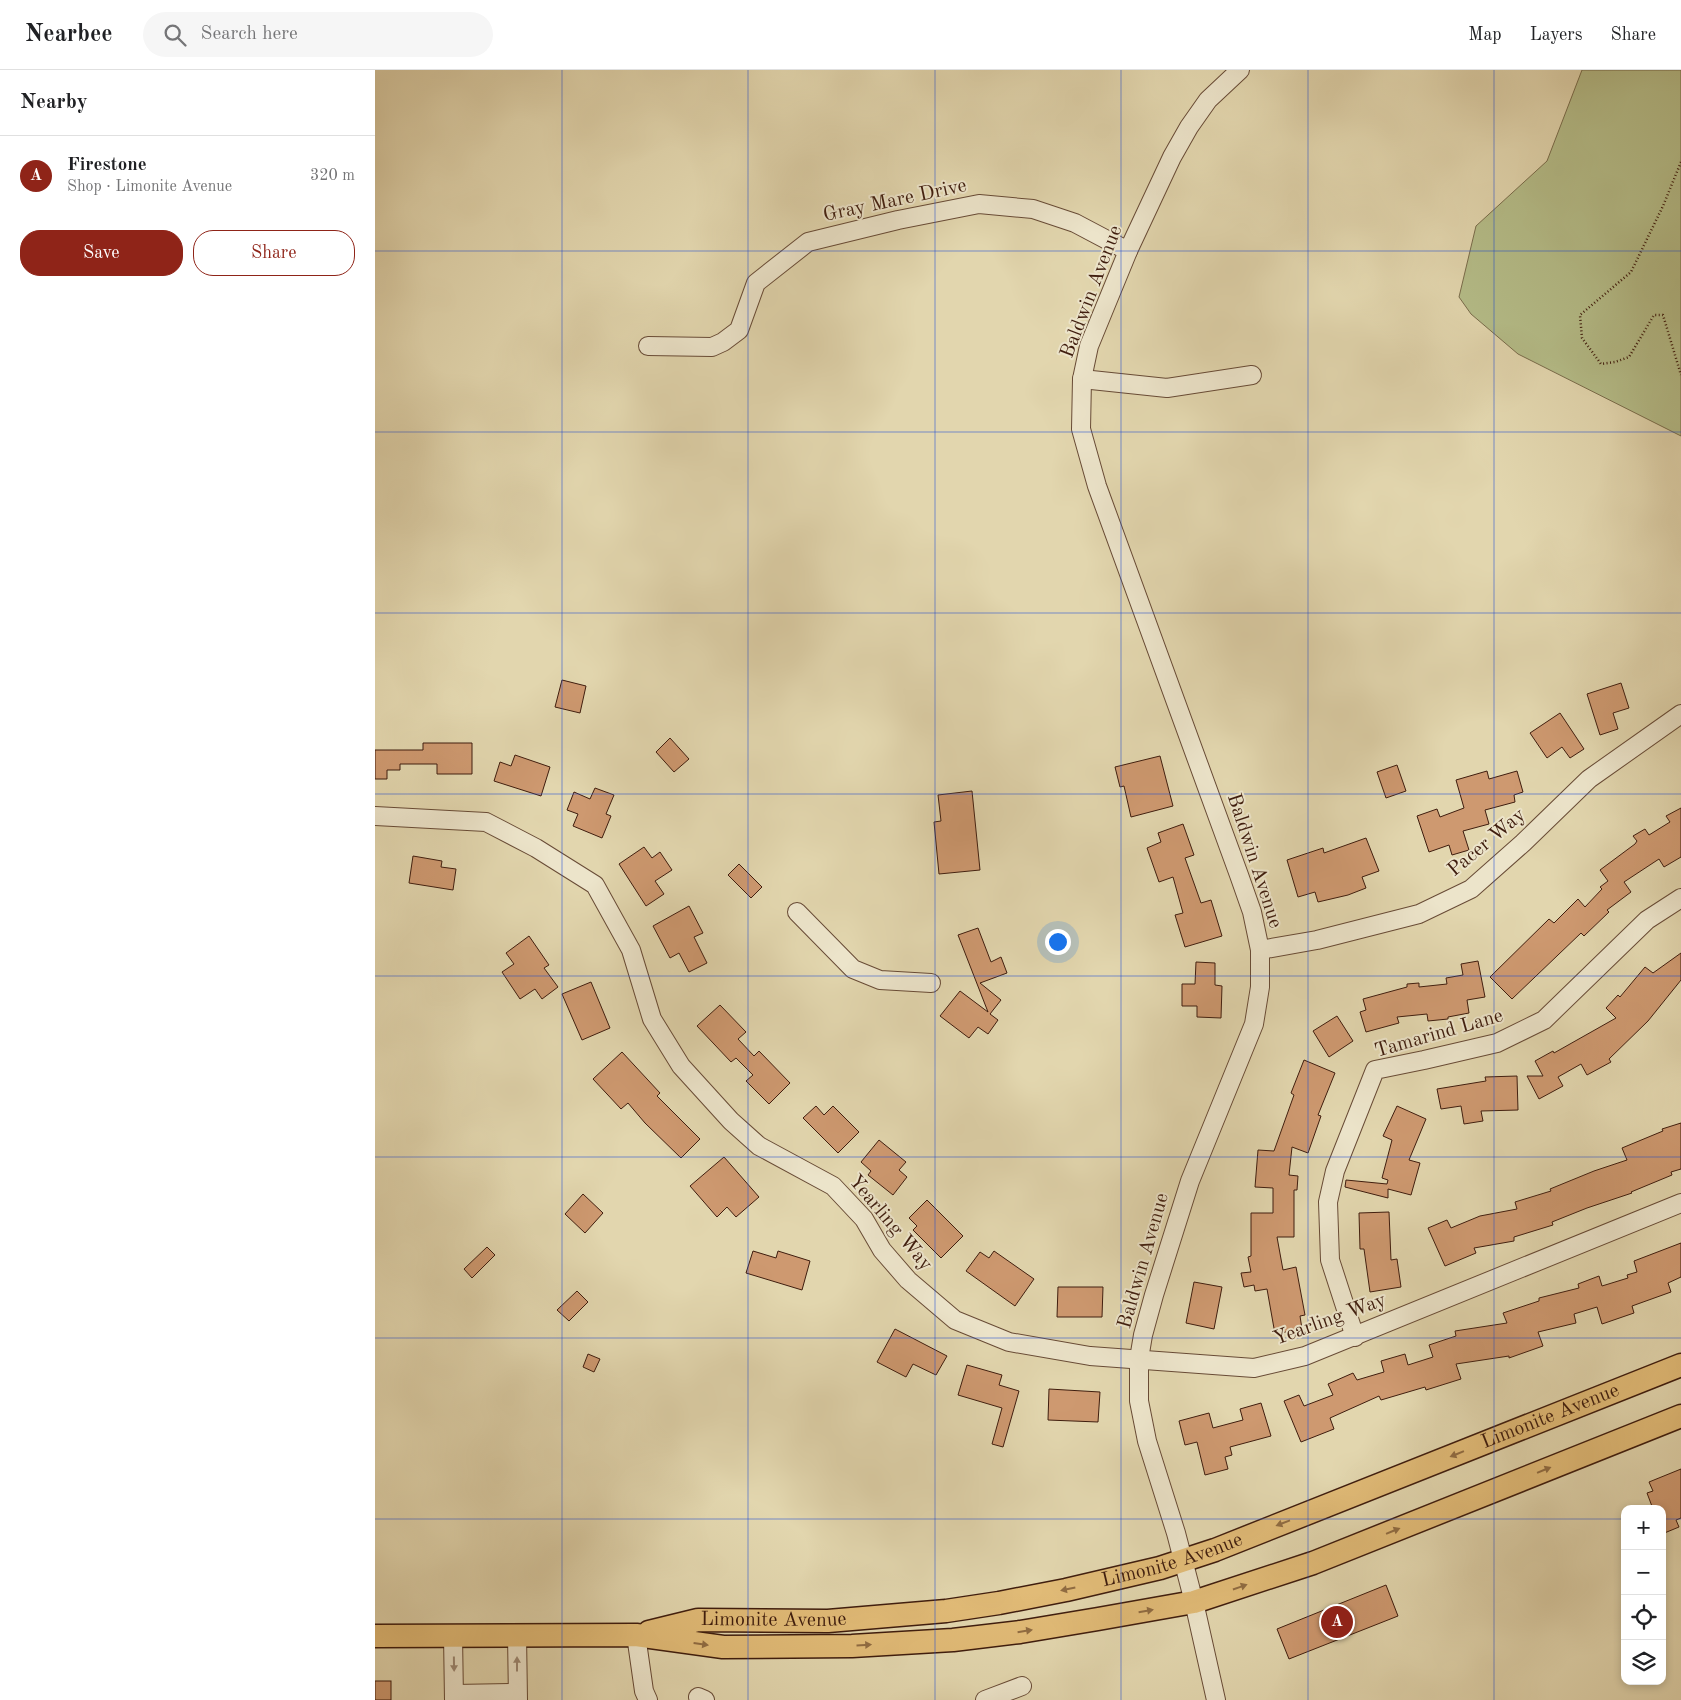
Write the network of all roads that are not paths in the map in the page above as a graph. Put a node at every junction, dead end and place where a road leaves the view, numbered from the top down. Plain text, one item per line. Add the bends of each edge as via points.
1 (1240, 70) edge
2 (1128, 251) junction
3 (648, 346) dead end
4 (1251, 375) dead end
5 (1082, 379) junction
6 (1681, 714) edge
7 (375, 816) edge
8 (1681, 898) edge
9 (797, 912) dead end
10 (1260, 950) junction
11 (931, 983) dead end
12 (1681, 1203) edge
13 (1355, 1337) junction
14 (1139, 1359) junction
15 (1681, 1365) edge
16 (1681, 1416) edge
17 (1183, 1561) junction
18 (1194, 1602) junction
19 (453, 1635) junction
20 (517, 1635) junction
21 (636, 1635) junction
22 (375, 1636) edge
23 (1022, 1686) dead end
24 (517, 1696) edge
25 (454, 1697) edge
26 (648, 1700) edge
27 (985, 1700) edge
28 (1216, 1700) edge

1 - 2 street, Baldwin Avenue via 1208,100 1189,128
2 - 3 street, Gray Mare Drive via 1075,223 1033,209 979,204 907,218 808,242 756,283 739,330 723,342 712,346
2 - 5 street, Baldwin Avenue via 1089,346
4 - 5 street via 1167,388
5 - 10 street, Baldwin Avenue via 1081,429 1097,486 1252,912
6 - 10 street, Pacer Way via 1589,779 1471,889 1419,914 1317,940
7 - 14 street, Yearling Way via 486,822 536,848 595,885 631,950 652,1019 681,1066 731,1121 759,1146 833,1186 864,1219 882,1250 908,1280 955,1320 1009,1342 1090,1356
8 - 13 street, Tamarind Lane via 1647,920 1544,1020 1497,1043 1375,1070 1335,1171 1328,1202 1330,1260
9 - 11 street via 853,969 880,980
10 - 14 street, Baldwin Avenue via 1260,987 1254,1024 1190,1180 1154,1295
12 - 13 street, Yearling Way
13 - 14 street, Yearling Way via 1305,1356 1254,1368
14 - 17 street, Baldwin Avenue via 1139,1401 1147,1441
15 -> 17 main road, Limonite Avenue
18 -> 16 main road, Limonite Avenue via 1313,1562
17 - 18 street, Baldwin Avenue
17 -> 21 main road, Limonite Avenue via 1066,1590 946,1611 828,1621 698,1620
21 -> 18 main road, Limonite Avenue via 723,1647 852,1646 1020,1632
18 - 28 street, Baldwin Avenue
19 - 20 main road, Limonite Avenue
19 - 22 main road, Limonite Avenue
19 -> 25 street
20 - 21 main road, Limonite Avenue
24 -> 20 street
21 - 26 street
23 - 27 street
24 - 25 street

